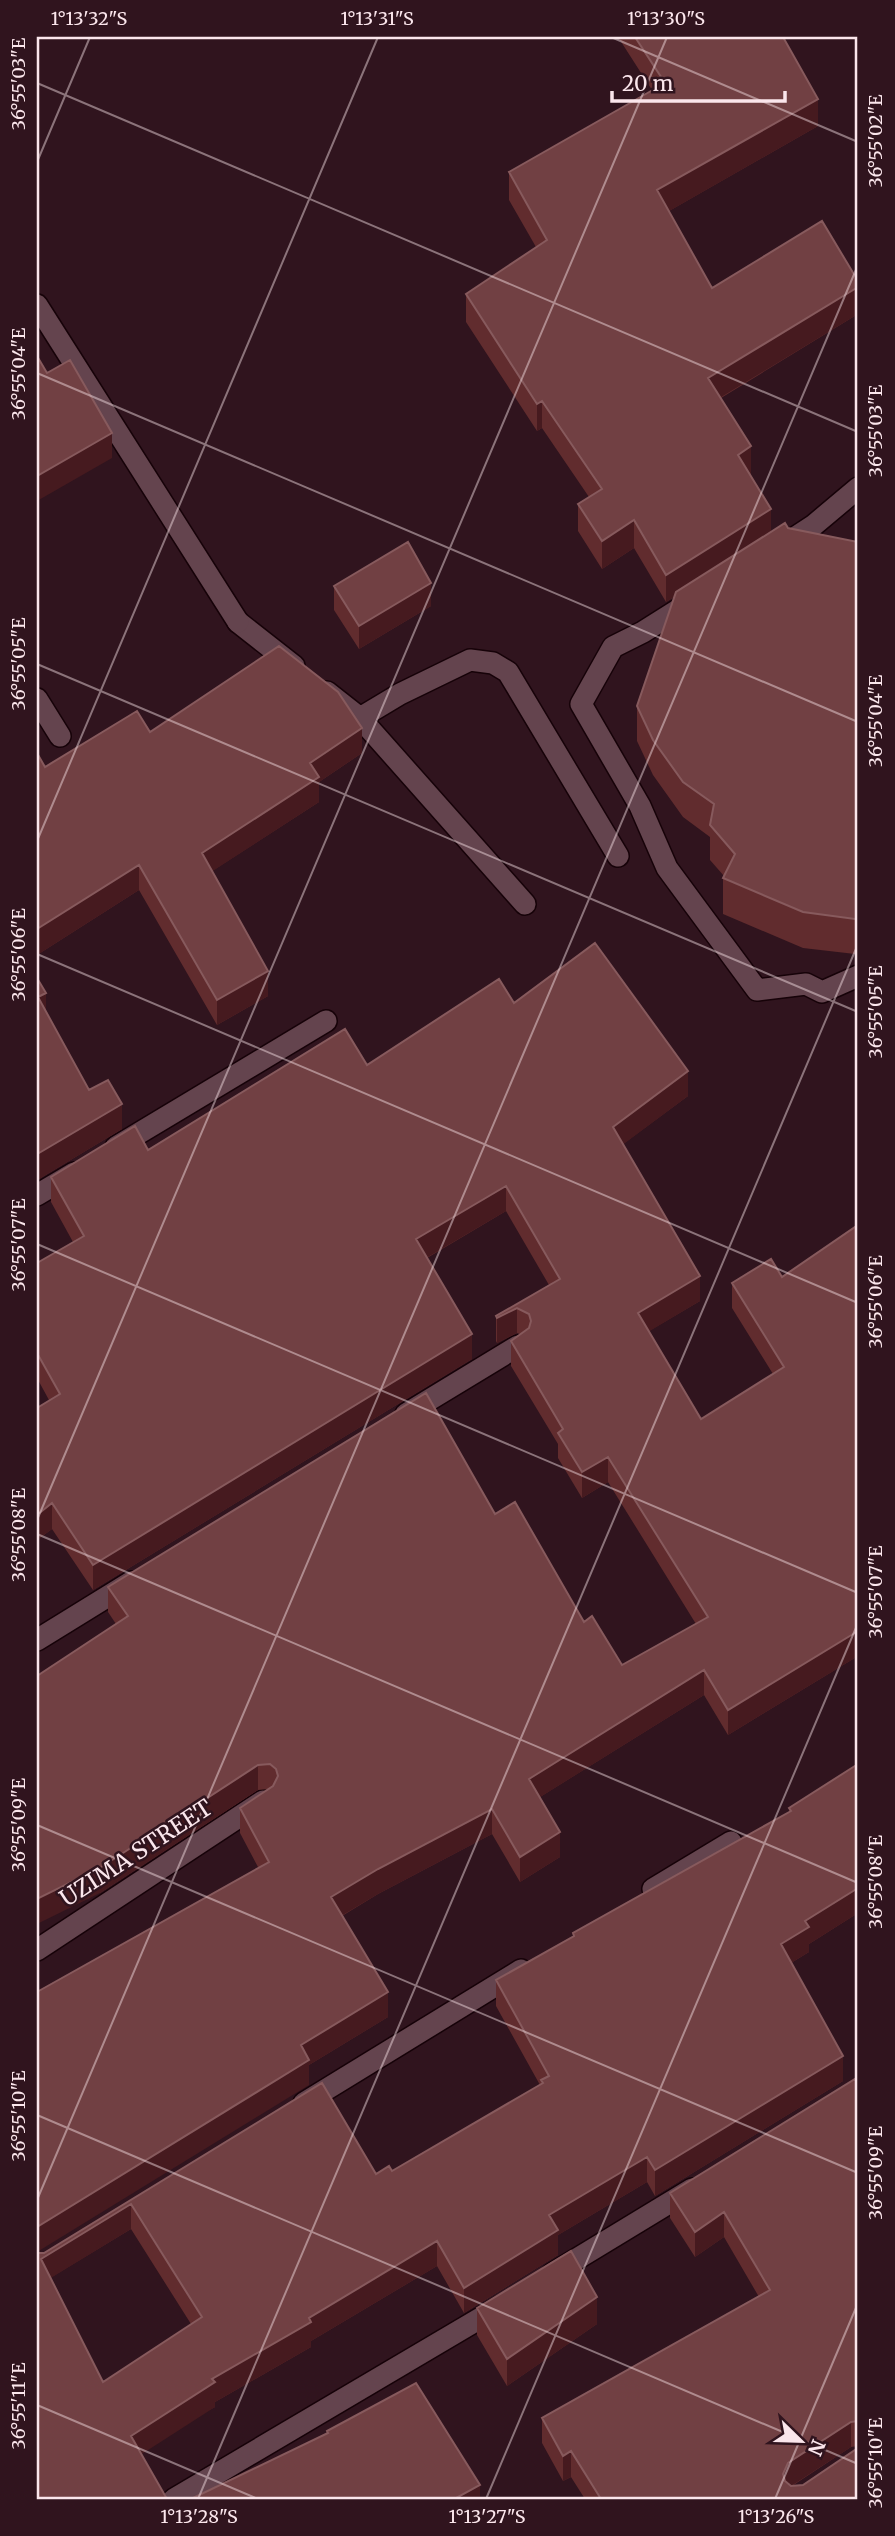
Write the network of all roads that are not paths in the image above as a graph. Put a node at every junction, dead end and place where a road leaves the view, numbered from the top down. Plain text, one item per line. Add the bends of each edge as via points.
1 (37, 304) edge
2 (858, 488) edge
3 (769, 554) edge
4 (712, 589) edge
5 (37, 699) edge
6 (360, 718) junction
7 (60, 736) dead end
8 (618, 856) dead end
9 (525, 904) dead end
10 (858, 976) edge
11 (326, 1021) dead end
12 (37, 1195) edge
13 (518, 1346) edge
14 (389, 1425) edge
15 (154, 1568) edge
16 (37, 1640) edge
17 (265, 1801) edge
18 (731, 1842) edge
19 (637, 1899) edge
20 (37, 1950) edge
21 (543, 1957) edge
22 (284, 2116) edge
23 (706, 2180) edge
24 (174, 2499) edge

1 - 6 street via 237,622
2 - 3 street via 814,525
4 - 10 street via 613,648 581,704 640,806 667,868 757,990 806,984 822,992
5 - 7 street
6 - 8 street via 470,660 493,663 508,672
6 - 9 street
11 - 12 street
13 - 14 street
15 - 16 street
17 - 20 street, UZIMA STREET
18 - 19 street
21 - 22 street
23 - 24 street

